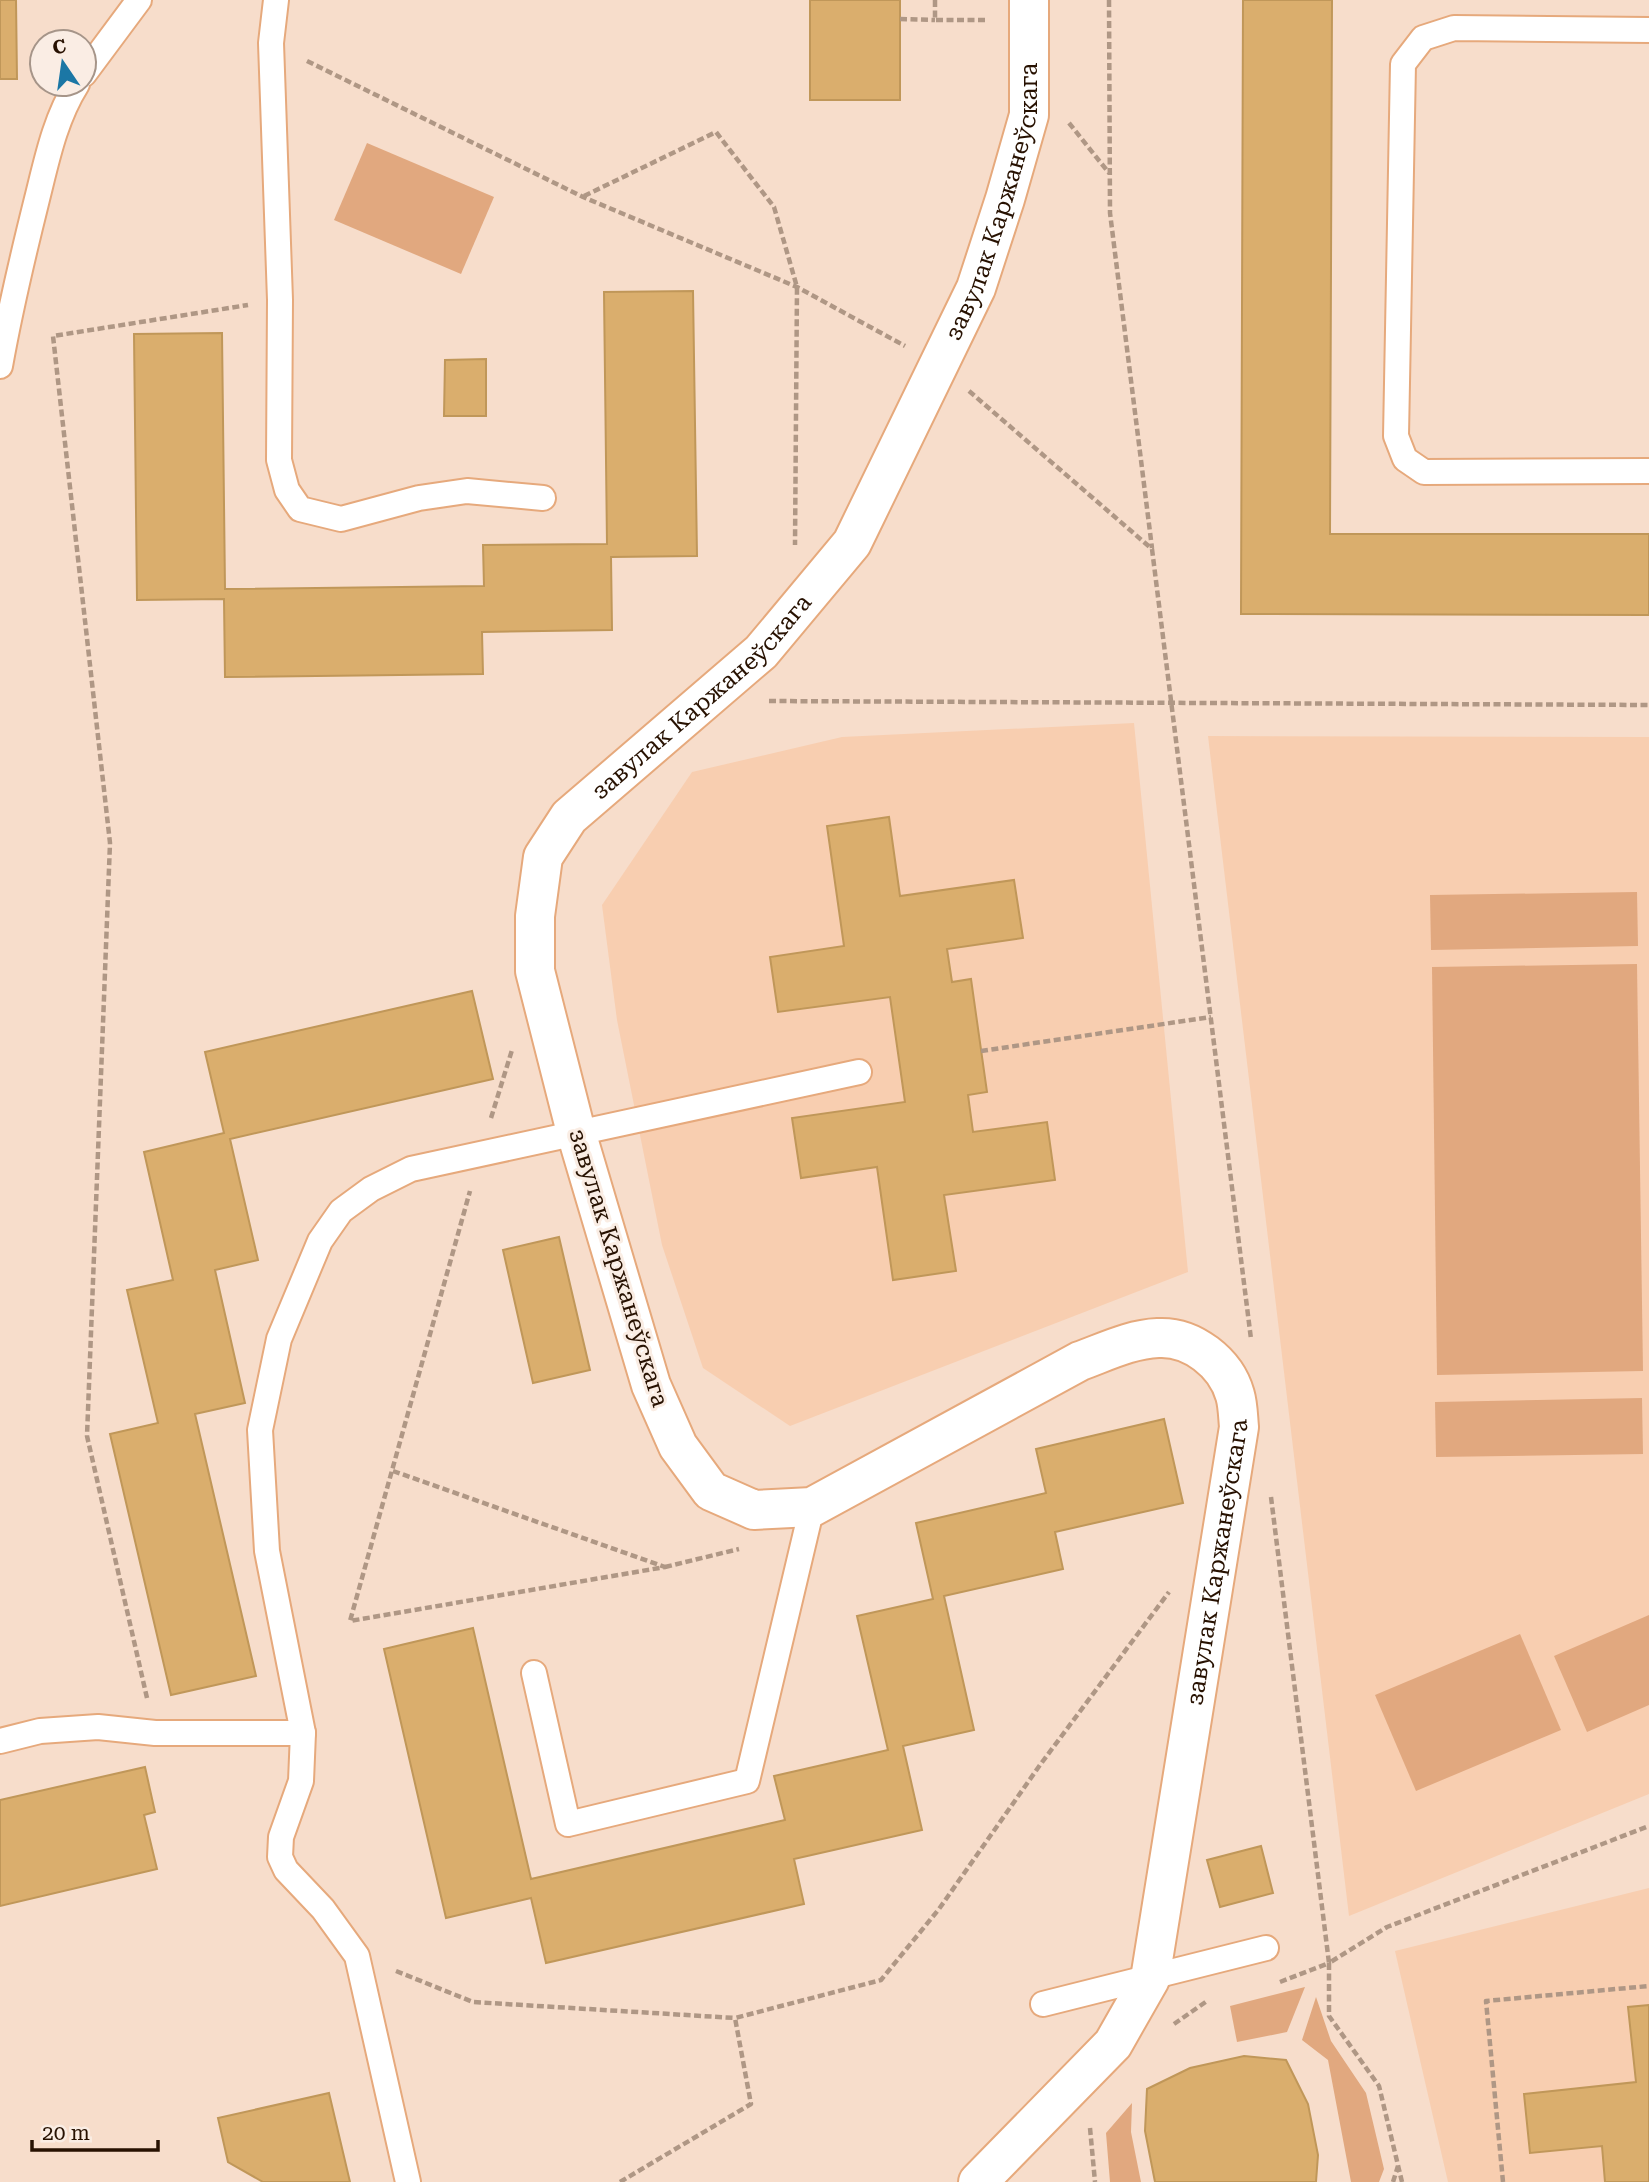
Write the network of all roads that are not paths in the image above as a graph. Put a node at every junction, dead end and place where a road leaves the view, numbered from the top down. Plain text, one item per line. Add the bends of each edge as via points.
1 (139, 0) edge
2 (276, 0) edge
3 (1029, 0) edge
4 (1649, 30) edge
5 (98, 55) edge
6 (69, 98) edge
7 (0, 366) edge
8 (1649, 471) edge
9 (543, 498) dead end
10 (859, 1072) dead end
11 (576, 1132) junction
12 (812, 1507) junction
13 (534, 1673) dead end
14 (303, 1733) junction
15 (0, 1741) edge
16 (1266, 1948) dead end
17 (1150, 1979) junction
18 (1042, 2004) dead end
19 (408, 2182) edge
20 (978, 2182) edge

1 - 5 lane
2 - 9 lane via 271,43 280,300 279,460 287,490 300,509 341,519 419,498 467,491
3 - 11 street, завулак Каржанеўскага via 1029,114 976,288 852,542 761,652 569,817 543,857 535,916 535,971
4 - 8 lane via 1454,28 1423,38 1403,64 1396,436 1405,459 1424,472
6 - 7 lane via 44,171
10 - 11 lane
11 - 12 street, завулак Каржанеўскага via 650,1385 678,1446 711,1491 754,1510
11 - 14 lane via 411,1169 370,1189 341,1211 306,1270 279,1339 260,1430 267,1551
12 - 13 lane via 747,1781 568,1824
12 - 17 street, завулак Каржанеўскага via 1080,1361 1121,1345 1160,1337 1195,1346 1220,1366 1235,1395 1239,1427
14 - 15 lane via 155,1733 98,1727 40,1731
14 - 19 lane via 301,1781 281,1837 279,1857 356,1956
16 - 17 lane
17 - 18 lane
17 - 20 street, завулак Каржанеўскага via 1113,2044

